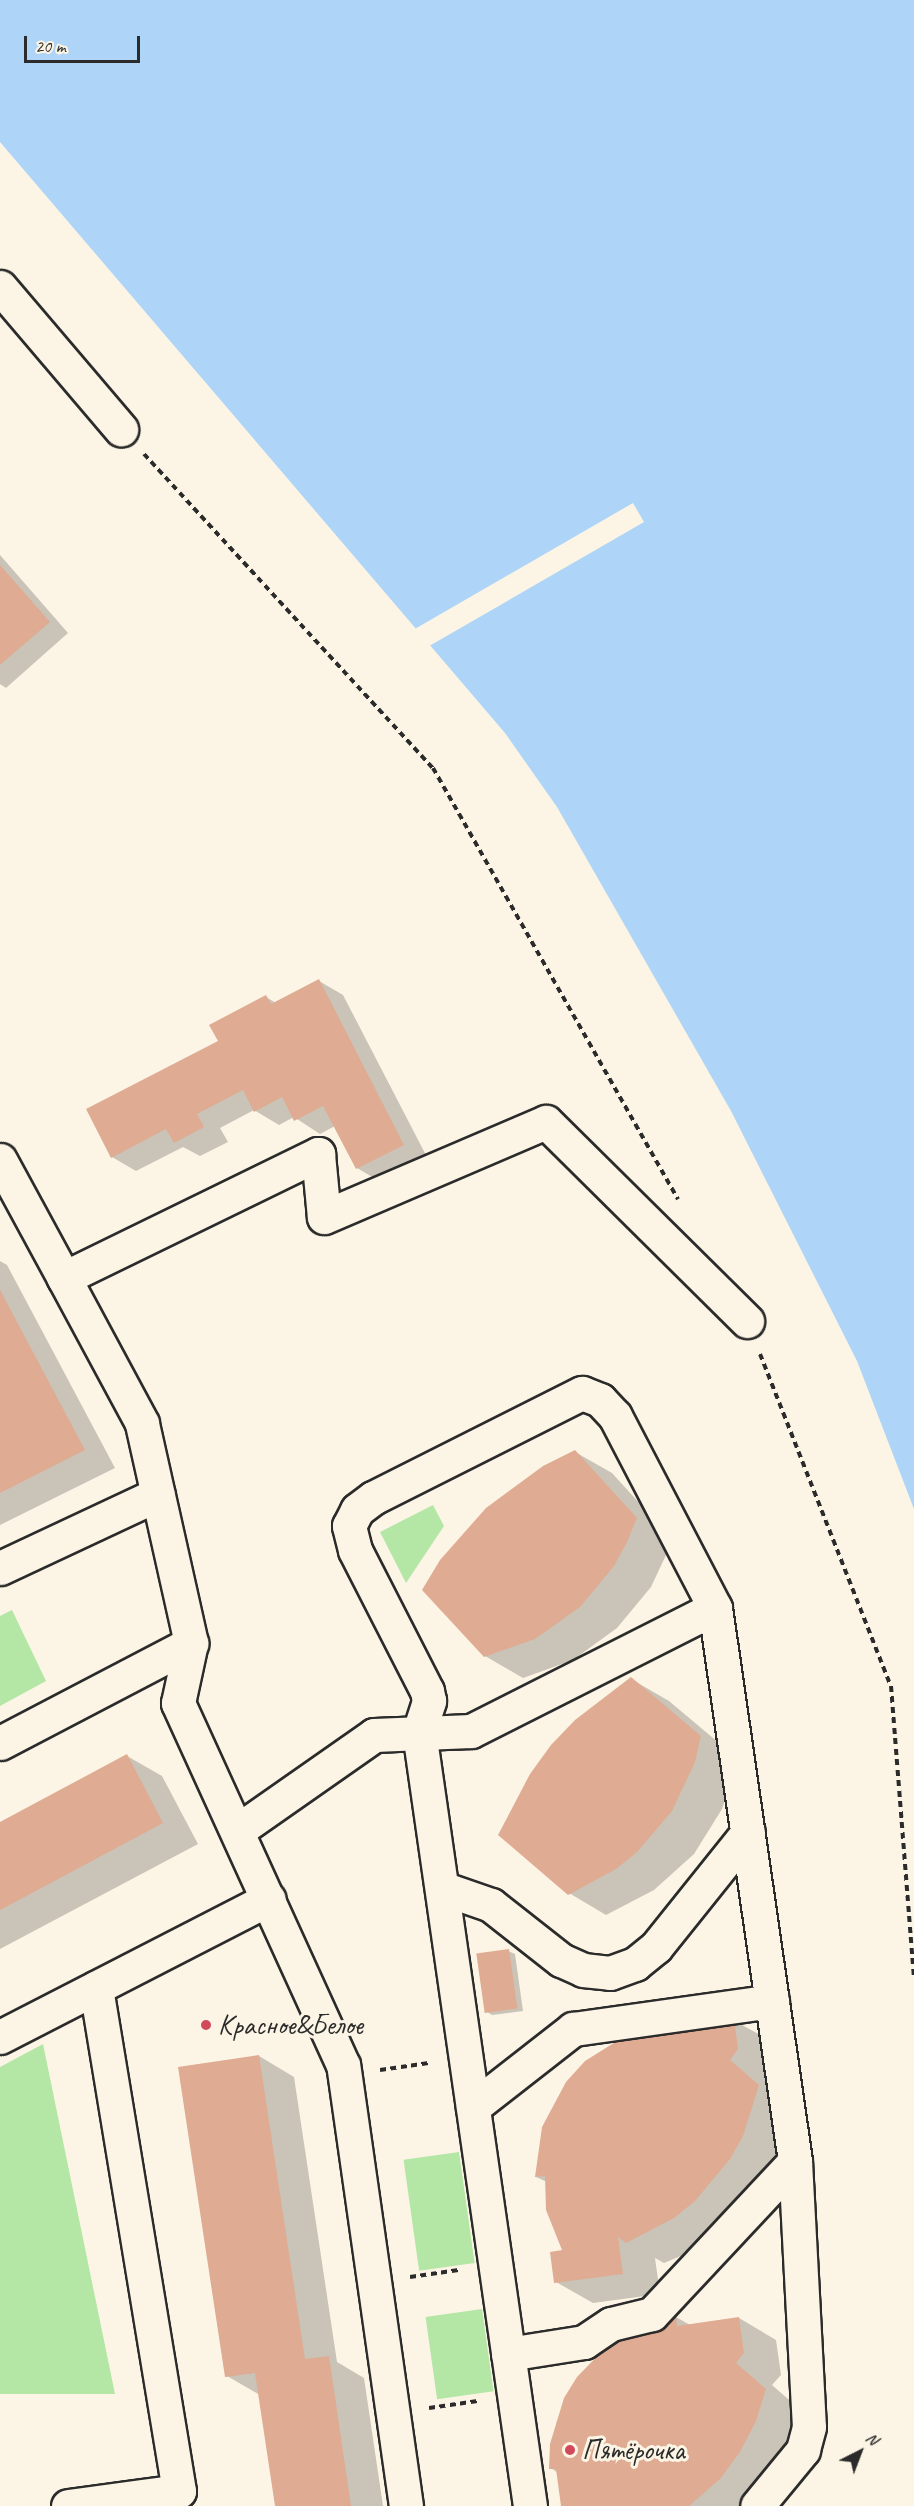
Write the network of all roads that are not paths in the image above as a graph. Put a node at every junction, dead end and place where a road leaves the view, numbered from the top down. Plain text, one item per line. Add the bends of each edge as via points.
1 (0, 287) edge
2 (121, 429) dead end
3 (0, 1160) edge
4 (64, 1278) junction
5 (747, 1321) dead end
6 (158, 1494) junction
7 (0, 1568) edge
8 (715, 1608) junction
9 (191, 1643) junction
10 (419, 1732) junction
11 (0, 1743) edge
12 (237, 1831) junction
13 (748, 1832) junction
14 (442, 1888) junction
15 (269, 1899) junction
16 (96, 1988) junction
17 (772, 2001) junction
18 (0, 2037) edge
19 (473, 2107) junction
20 (795, 2161) junction
21 (508, 2354) junction
22 (68, 2506) edge
23 (406, 2506) edge
24 (530, 2506) edge
25 (757, 2506) edge

1 - 2 street
3 - 4 street
4 - 5 street via 318,1154 324,1217 546,1122
4 - 6 street via 142,1423
6 - 7 street
6 - 9 street
8 - 10 street via 471,1731
8 - 10 street via 615,1416 600,1400 582,1393 562,1400 373,1498 357,1510 350,1526 356,1550 427,1691 429,1701
8 - 13 street
9 - 11 street
9 - 12 street via 178,1703
10 - 12 street via 374,1735
10 - 14 street
12 - 15 street
13 - 14 street via 656,1947 635,1964 610,1973 583,1970 561,1960 492,1905
13 - 17 street
14 - 19 street
15 - 16 street
15 - 23 street via 343,2065
16 - 18 street
16 - 22 street via 179,2491
17 - 19 street via 573,2029
17 - 20 street
19 - 21 street
20 - 21 street via 652,2314 611,2324 585,2342
20 - 25 street via 808,2439
21 - 24 street

